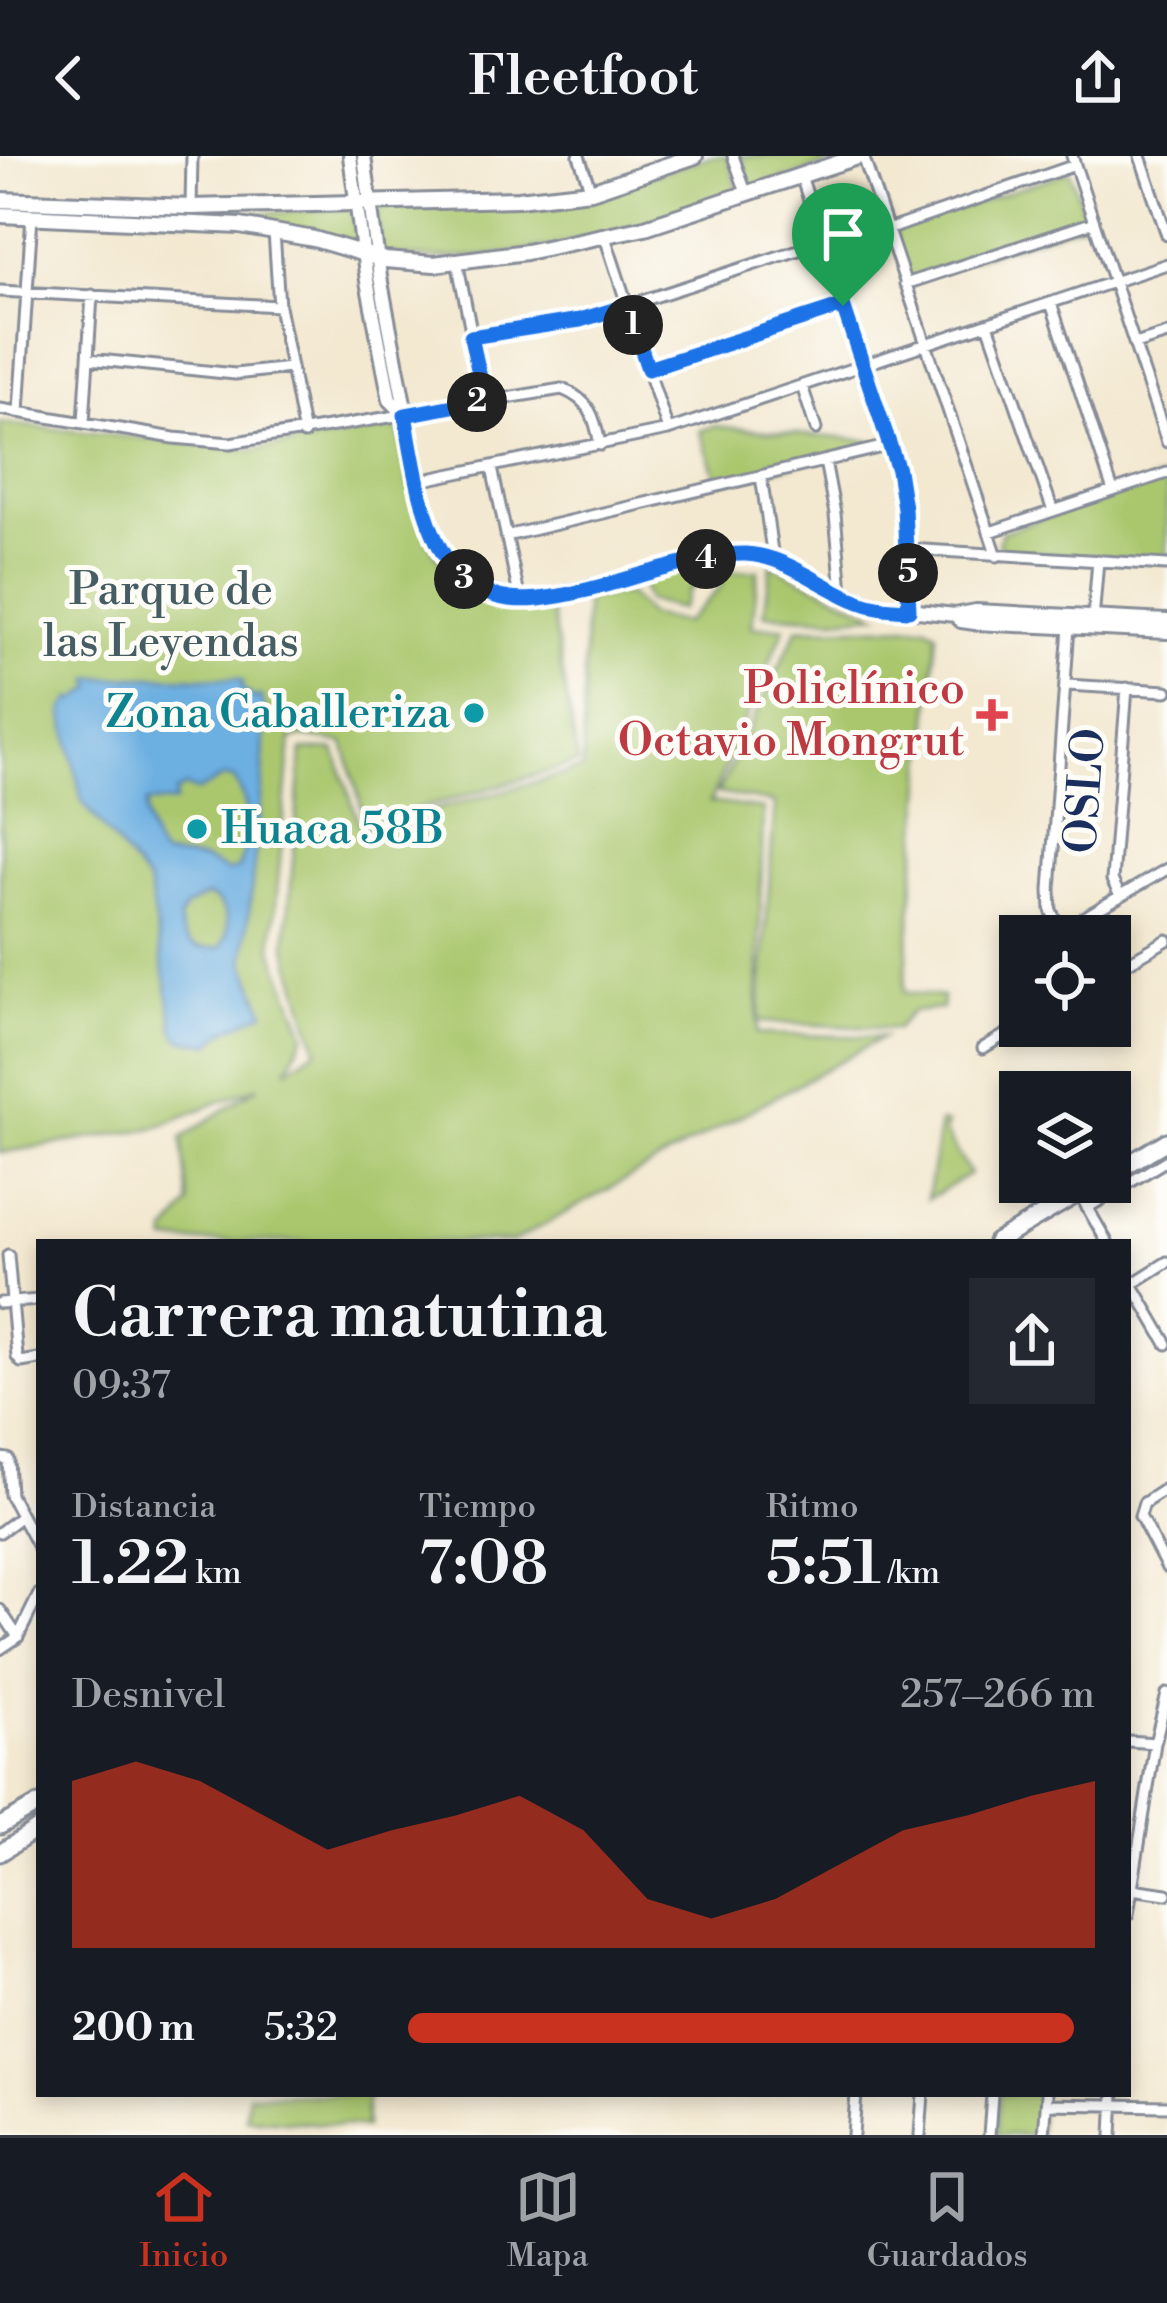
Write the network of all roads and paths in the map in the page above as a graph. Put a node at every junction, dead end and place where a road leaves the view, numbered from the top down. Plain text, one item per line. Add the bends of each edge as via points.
1 (192, 156) edge
2 (350, 156) edge
3 (364, 156) edge
4 (579, 156) edge
5 (695, 156) edge
6 (734, 156) edge
7 (861, 156) edge
8 (1140, 156) edge
9 (1073, 161) edge
10 (801, 176) junction
11 (591, 190) junction
12 (747, 195) junction
13 (0, 200) edge
14 (365, 204) junction
15 (191, 207) junction
16 (0, 215) edge
17 (32, 216) junction
18 (1094, 222) junction
19 (274, 230) junction
20 (887, 230) junction
21 (1167, 235) edge
22 (605, 237) junction
23 (823, 242) junction
24 (370, 256) junction
25 (457, 261) junction
26 (1167, 264) edge
27 (1114, 282) junction
28 (904, 284) junction
29 (0, 291) edge
30 (26, 292) junction
31 (92, 295) junction
32 (1051, 303) junction
33 (279, 306) junction
34 (627, 306) junction
35 (843, 306) junction
36 (988, 324) junction
37 (1167, 334) edge
38 (471, 337) junction
39 (927, 344) junction
40 (1135, 344) junction
41 (89, 359) junction
42 (865, 365) junction
43 (290, 368) junction
44 (648, 369) junction
45 (802, 386) junction
46 (485, 400) junction
47 (1161, 405) edge
48 (0, 409) edge
49 (19, 411) junction
50 (405, 415) junction
51 (84, 422) junction
52 (816, 429) dead end
53 (668, 430) junction
54 (304, 434) junction
55 (1167, 442) edge
56 (600, 445) junction
57 (891, 445) junction
58 (825, 461) junction
59 (492, 468) junction
60 (1167, 473) edge
61 (761, 476) junction
62 (419, 481) junction
63 (1113, 491) junction
64 (1053, 511) junction
65 (990, 532) junction
66 (506, 536) junction
67 (908, 549) junction
68 (998, 556) junction
69 (773, 558) junction
70 (1098, 560) junction
71 (1167, 565) edge
72 (842, 594) junction
73 (520, 600) junction
74 (909, 610) junction
75 (1167, 621) edge
76 (1069, 622) junction
77 (1093, 622) junction
78 (1167, 632) edge
79 (1067, 685) junction
80 (1127, 688) junction
81 (1167, 691) edge
82 (1167, 869) edge
83 (1120, 896) junction
84 (1052, 915) edge
85 (1089, 915) edge
86 (1167, 940) edge
87 (1131, 961) edge
88 (999, 1038) edge
89 (983, 1048) dead end
90 (1167, 1142) edge
91 (1167, 1160) edge
92 (1131, 1163) edge
93 (1131, 1177) edge
94 (1077, 1203) edge
95 (1085, 1203) edge
96 (1002, 1239) edge
97 (1105, 1239) edge
98 (8, 1255) dead end
99 (1167, 1262) edge
100 (1131, 1280) edge
101 (1131, 1283) edge
102 (36, 1300) edge
103 (6, 1303) edge
104 (1167, 1344) edge
105 (36, 1360) edge
106 (4, 1458) edge
107 (1167, 1488) edge
108 (20, 1517) junction
109 (0, 1532) edge
110 (36, 1544) edge
111 (1167, 1568) edge
112 (36, 1600) edge
113 (0, 1610) edge
114 (18, 1637) junction
115 (0, 1649) edge
116 (1167, 1694) edge
117 (1131, 1742) edge
118 (1155, 1743) junction
119 (36, 1806) edge
120 (20, 1814) junction
121 (0, 1826) edge
122 (36, 1826) edge
123 (36, 1831) edge
124 (0, 1852) edge
125 (1131, 1883) edge
126 (1131, 1889) edge
127 (1167, 1894) edge
128 (856, 2097) edge
129 (923, 2097) edge
130 (992, 2097) edge
131 (1047, 2099) edge
132 (1114, 2100) edge
133 (1167, 2106) edge
134 (853, 2135) edge
135 (920, 2135) edge
136 (989, 2135) edge
137 (1044, 2135) edge
138 (1112, 2135) edge

1 - 15 street
2 - 14 street
3 - 14 street
4 - 11 street
5 - 11 main road
6 - 12 street
7 - 10 main road
7 - 20 street
8 - 21 street
9 - 18 street
9 - 20 street
10 - 12 main road
10 - 23 street
11 - 14 main road
12 - 22 main road
13 - 15 main road
14 - 15 main road
14 - 24 street
16 - 17 main road
17 - 19 main road
17 - 30 street
18 - 27 street
18 - 28 street
19 - 24 main road
19 - 33 street
20 - 28 street
22 - 25 main road
22 - 34 street
23 - 34 street
23 - 35 street
24 - 25 main road
24 - 50 street
25 - 38 street
26 - 27 street
27 - 32 street
27 - 40 street
28 - 39 street
29 - 30 street
30 - 31 street
30 - 49 street
31 - 33 street
31 - 41 street
32 - 36 street
32 - 63 street
33 - 43 street
34 - 38 street
34 - 44 street
35 - 42 street
35 - 44 street
36 - 39 street
36 - 64 street
37 - 40 street
38 - 46 street
39 - 42 street
39 - 65 street
40 - 47 street
41 - 43 street via 235,374
41 - 51 street
42 - 45 street
42 - 57 street
43 - 54 street
44 - 53 street
45 - 52 street
45 - 53 street
46 - 50 street
46 - 56 street via 562,388 590,407
47 - 55 street
48 - 49 street
49 - 51 street
50 - 54 street
50 - 62 street
51 - 54 street via 207,442
53 - 56 street
56 - 59 street
57 - 58 street
57 - 67 street
58 - 61 street
58 - 72 street
59 - 62 street
59 - 66 street
60 - 63 street
61 - 66 street
61 - 69 street
62 - 73 street via 448,564 479,588
63 - 64 street
64 - 65 street
65 - 68 street
66 - 73 street
67 - 68 street
67 - 74 street
68 - 70 street
69 - 72 street
69 - 73 street via 721,555
70 - 71 street
70 - 77 street
72 - 74 street
74 - 76 street via 961,621
75 - 77 street
76 - 77 street
76 - 79 street
77 - 78 street
79 - 80 street
79 - 84 street
80 - 81 street
80 - 83 street, OSLO via 1112,880
82 - 83 street
83 - 85 street
86 - 87 street
88 - 89 street
90 - 92 main road
91 - 93 street
94 - 96 main road
95 - 97 street
98 - 103 street
99 - 100 street
101 - 104 street
102 - 103 street
103 - 105 street via 16,1357
106 - 108 street
107 - 111 street via 1144,1503 1140,1516
108 - 109 street
108 - 110 street
112 - 114 street
113 - 114 street
114 - 115 street
116 - 118 street
117 - 118 street
118 - 125 street
119 - 120 main road
120 - 121 main road
120 - 122 main road
123 - 124 main road
126 - 127 street
128 - 134 street
129 - 135 street
130 - 136 street
131 - 132 street
131 - 137 street
132 - 133 street
132 - 138 street

